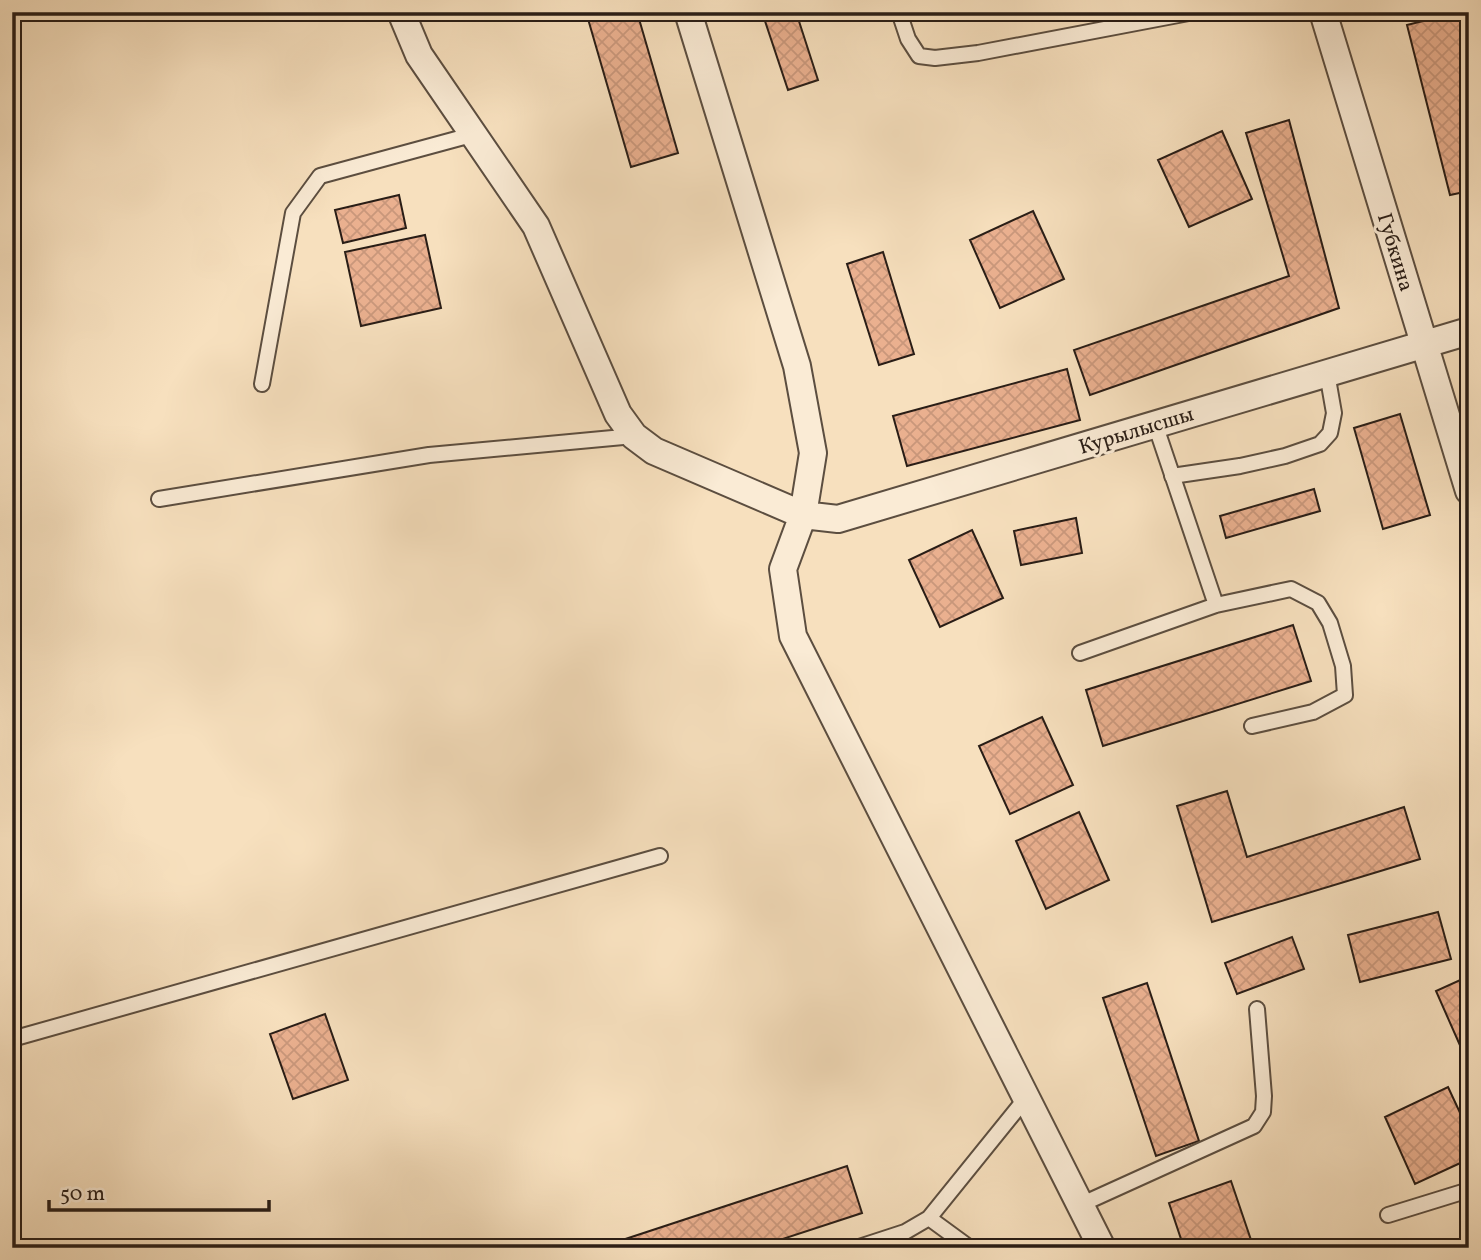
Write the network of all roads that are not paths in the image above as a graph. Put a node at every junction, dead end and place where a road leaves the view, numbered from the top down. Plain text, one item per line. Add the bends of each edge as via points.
1 (401, 12) edge
2 (688, 12) edge
3 (899, 12) edge
4 (1194, 12) edge
5 (1324, 12) edge
6 (475, 134) junction
7 (1469, 331) edge
8 (1424, 344) junction
9 (1327, 373) junction
10 (262, 384) dead end
11 (1155, 424) junction
12 (634, 436) junction
13 (1172, 476) junction
14 (1469, 491) edge
15 (159, 499) dead end
16 (803, 515) junction
17 (1216, 606) junction
18 (1080, 653) dead end
19 (1252, 726) dead end
20 (660, 856) dead end
21 (1256, 1009) dead end
22 (12, 1039) edge
23 (1026, 1098) junction
24 (1469, 1190) edge
25 (1080, 1205) junction
26 (1388, 1215) dead end
27 (929, 1218) junction
28 (856, 1248) edge
29 (970, 1248) edge
30 (1102, 1248) edge

1 - 6 street via 419,55
2 - 16 street via 797,366 813,453
3 - 4 lane via 919,56 935,58
5 - 8 street, Губкина
6 - 10 lane via 320,176 293,213
6 - 12 street via 536,226 618,414
7 - 8 street, Курылысшы
8 - 9 street, Курылысшы
8 - 14 street, Губкина
9 - 11 street, Курылысшы
9 - 13 lane via 1334,413 1330,433 1320,444 1240,466
11 - 13 lane
11 - 16 street, Курылысшы via 838,519
12 - 15 lane via 429,455
12 - 16 street, Курылысшы via 654,451
13 - 17 lane
16 - 23 street via 783,569 793,636
17 - 18 lane
17 - 19 lane via 1291,589 1318,603 1343,666 1345,695 1313,712
20 - 22 lane
21 - 25 lane via 1264,1096 1263,1112 1254,1126
23 - 25 street
23 - 27 lane
24 - 26 lane
25 - 30 street
27 - 28 lane via 905,1232
27 - 29 lane

